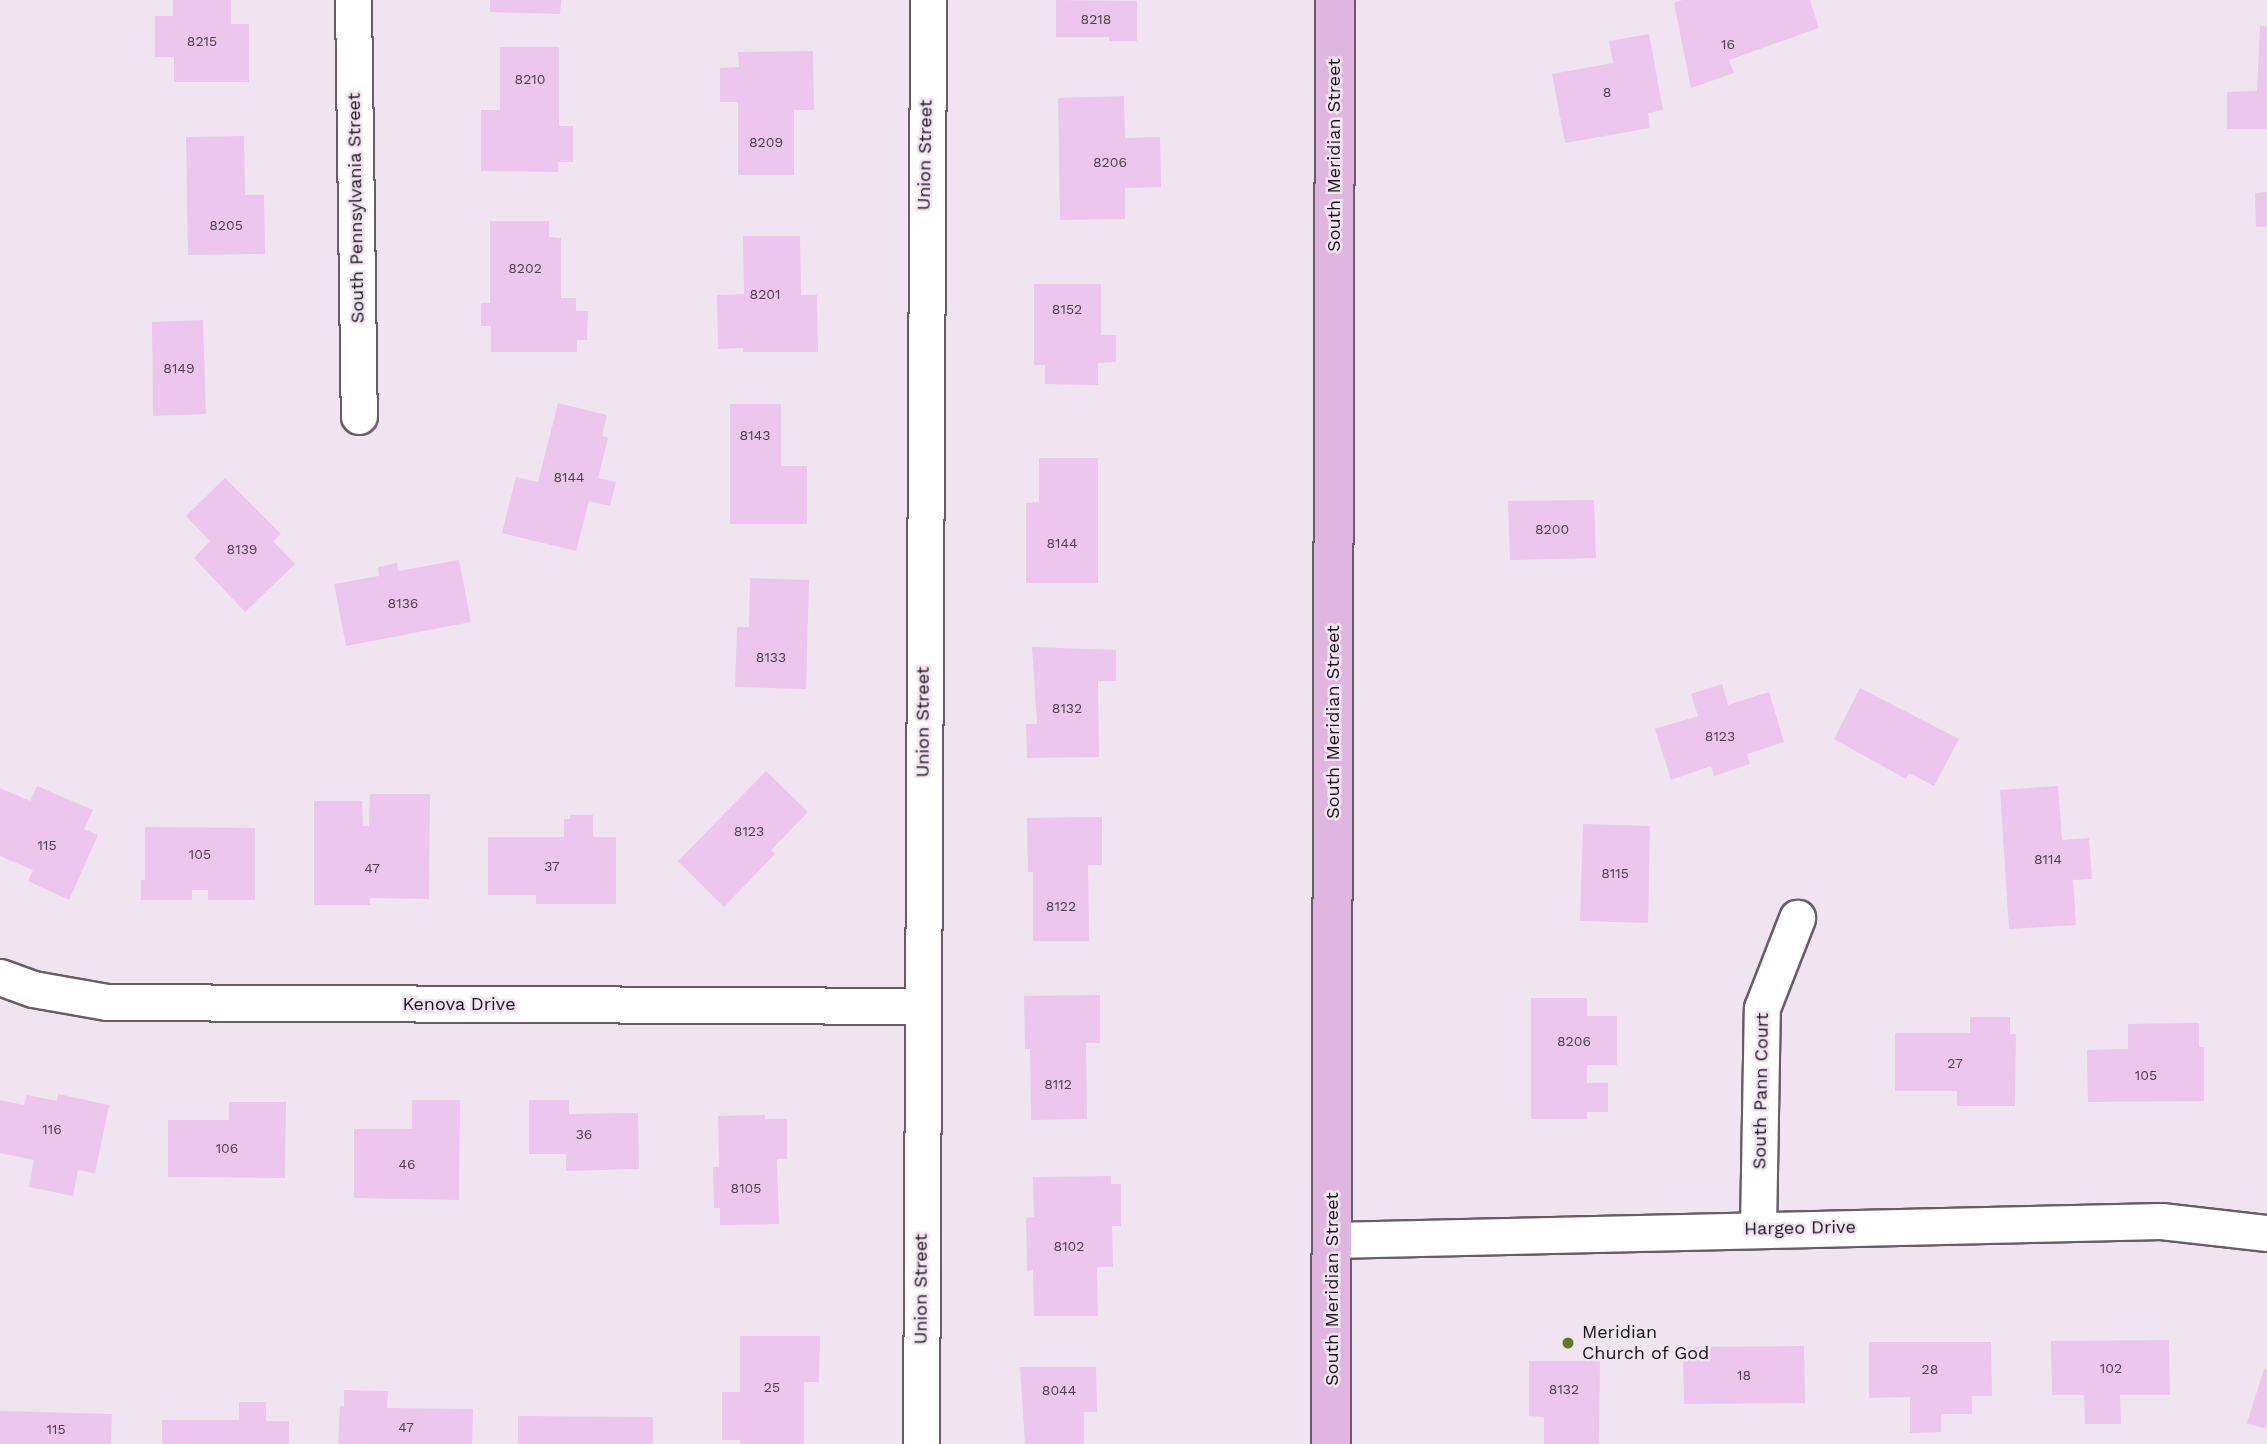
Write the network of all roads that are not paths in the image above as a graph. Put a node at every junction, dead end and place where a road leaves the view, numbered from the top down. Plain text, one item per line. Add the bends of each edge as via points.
1 (353, 0) edge
2 (928, 0) edge
3 (1335, 0) edge
4 (359, 416) dead end
5 (1797, 918) dead end
6 (0, 977) edge
7 (922, 1006) junction
8 (1758, 1229) junction
9 (2267, 1233) edge
10 (1332, 1240) junction
11 (921, 1444) edge
12 (1331, 1444) edge

1 - 4 street, South Pennsylvania Street
2 - 7 street, Union Street
3 - 10 main road, South Meridian Street
5 - 8 street, South Pann Court via 1762,1008
6 - 7 street, Kenova Drive via 33,989 107,1002
7 - 11 street, Union Street
8 - 9 street, Hargeo Drive via 2161,1221
8 - 10 street, Hargeo Drive
10 - 12 main road, South Meridian Street

